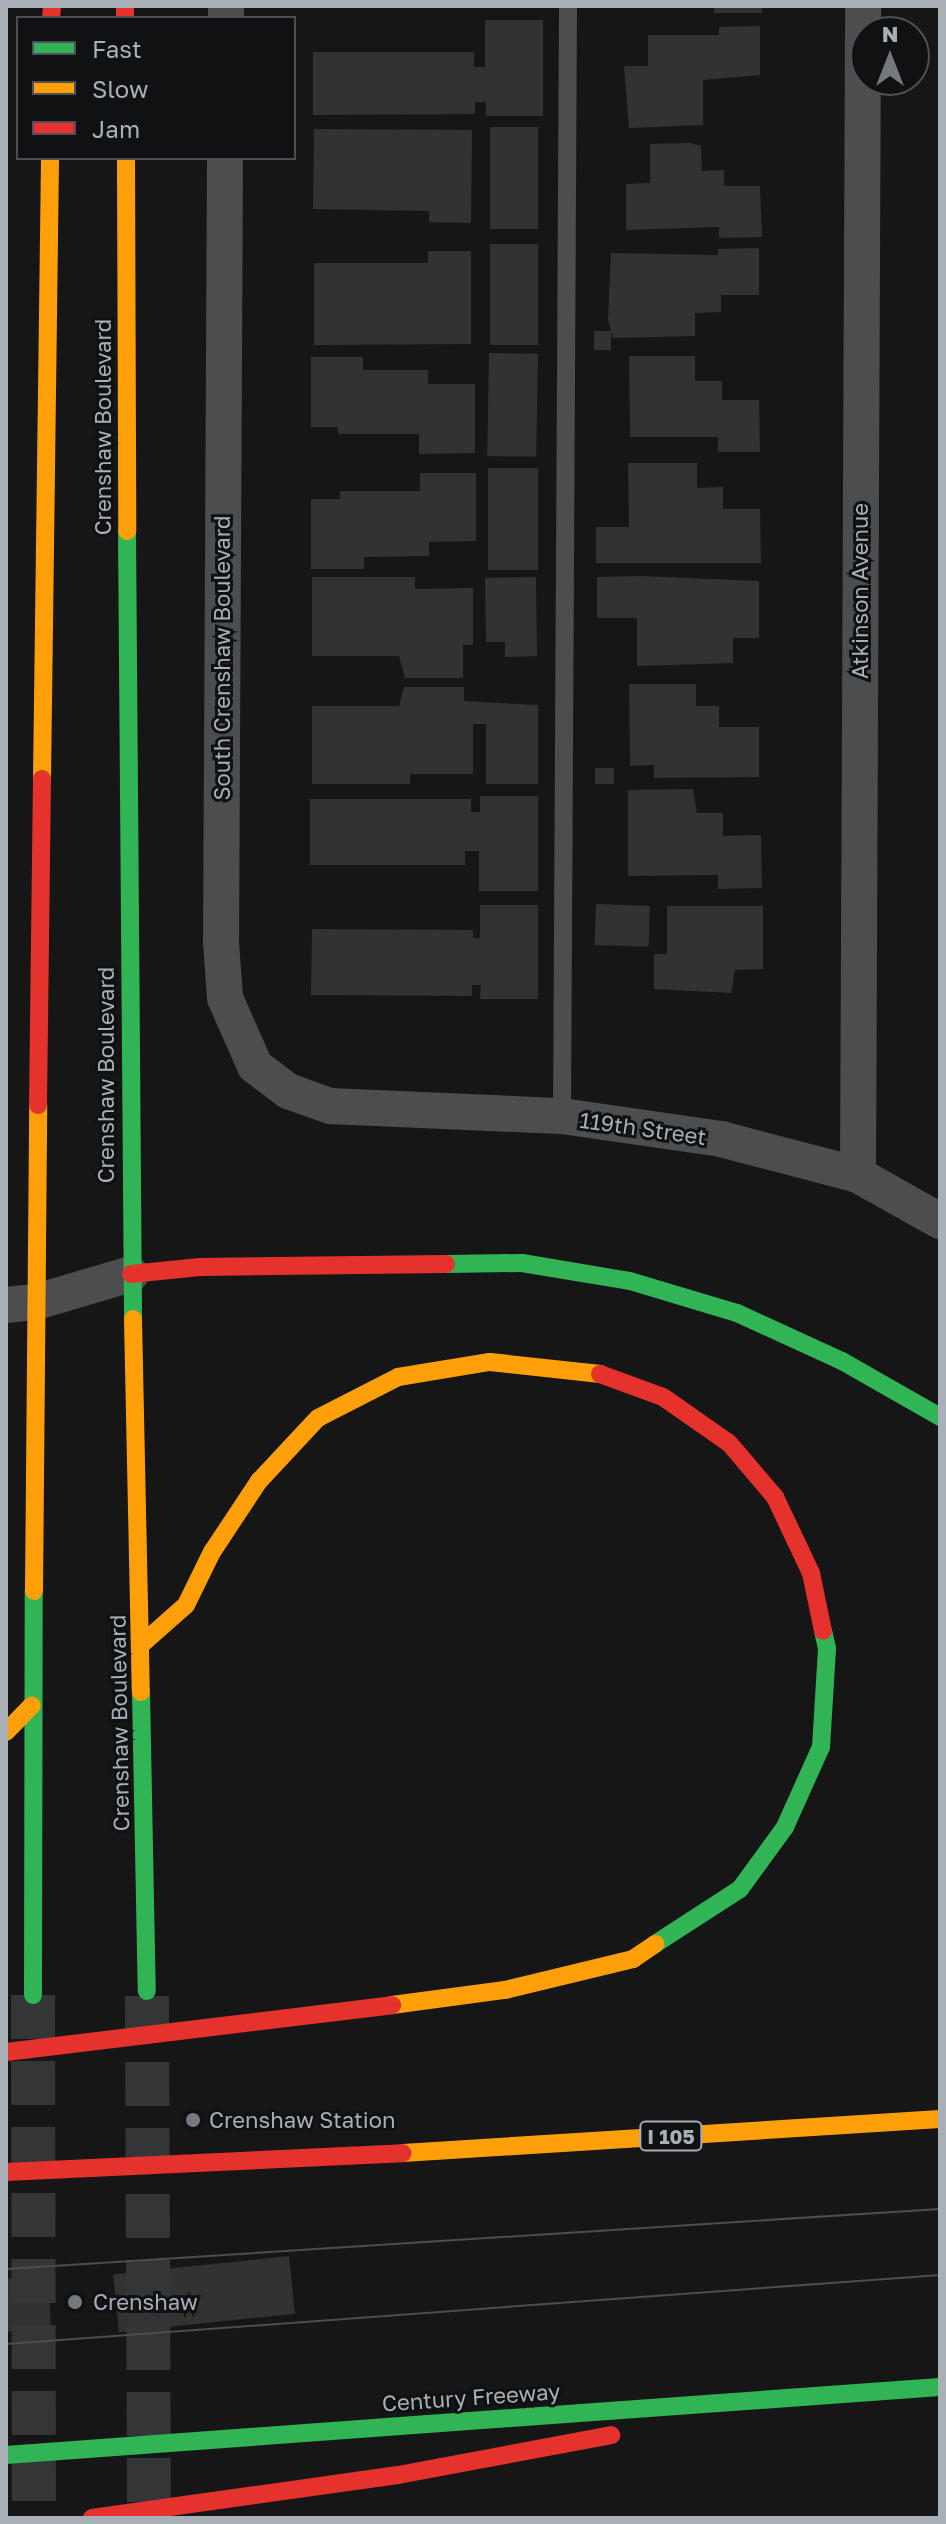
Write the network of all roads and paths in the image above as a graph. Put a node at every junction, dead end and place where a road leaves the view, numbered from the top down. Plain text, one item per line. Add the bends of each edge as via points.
1 (568, 6) edge
2 (863, 6) edge
3 (50, 160) edge
4 (126, 160) edge
5 (225, 160) edge
6 (330, 1106) joint
7 (562, 1116) junction
8 (858, 1175) junction
9 (940, 1221) edge
10 (131, 1274) junction
11 (21, 1303) edge
12 (940, 1417) edge
13 (143, 1643) junction
14 (32, 1705) junction
15 (6, 1732) edge
16 (147, 1991) tunnel mouth
17 (33, 1995) tunnel mouth
18 (6, 2052) edge
19 (940, 2119) edge
20 (6, 2172) edge
21 (940, 2387) edge
22 (814, 2396) junction
23 (6, 2455) edge
24 (92, 2518) edge

1 - 7 lane
2 - 8 street, Atkinson Avenue
3 - 11 main road
4 - 10 main road, Crenshaw Boulevard
5 - 6 street, South Crenshaw Boulevard via 225,998 255,1066 288,1091
6 - 7 street, 119th Street
7 - 8 street, 119th Street via 721,1139
8 - 9 street, 119th Street
10 - 11 street
10 - 12 main road via 200,1267 522,1263 630,1281 737,1313 842,1361
10 - 13 main road, Crenshaw Boulevard
11 - 14 main road
13 - 16 main road, Crenshaw Boulevard
13 - 18 main road, bridge via 186,1605 212,1552 259,1481 318,1418 398,1377 490,1362 587,1369 663,1397 729,1443 775,1497 811,1573 827,1648 821,1747 785,1827 740,1889 633,1959 505,1990
14 - 15 main road
14 - 17 main road
19 - 20 main road, I 105, bridge
21 - 22 main road, Century Freeway
22 - 23 main road, Century Freeway, bridge
22 - 24 main road, bridge via 398,2475

